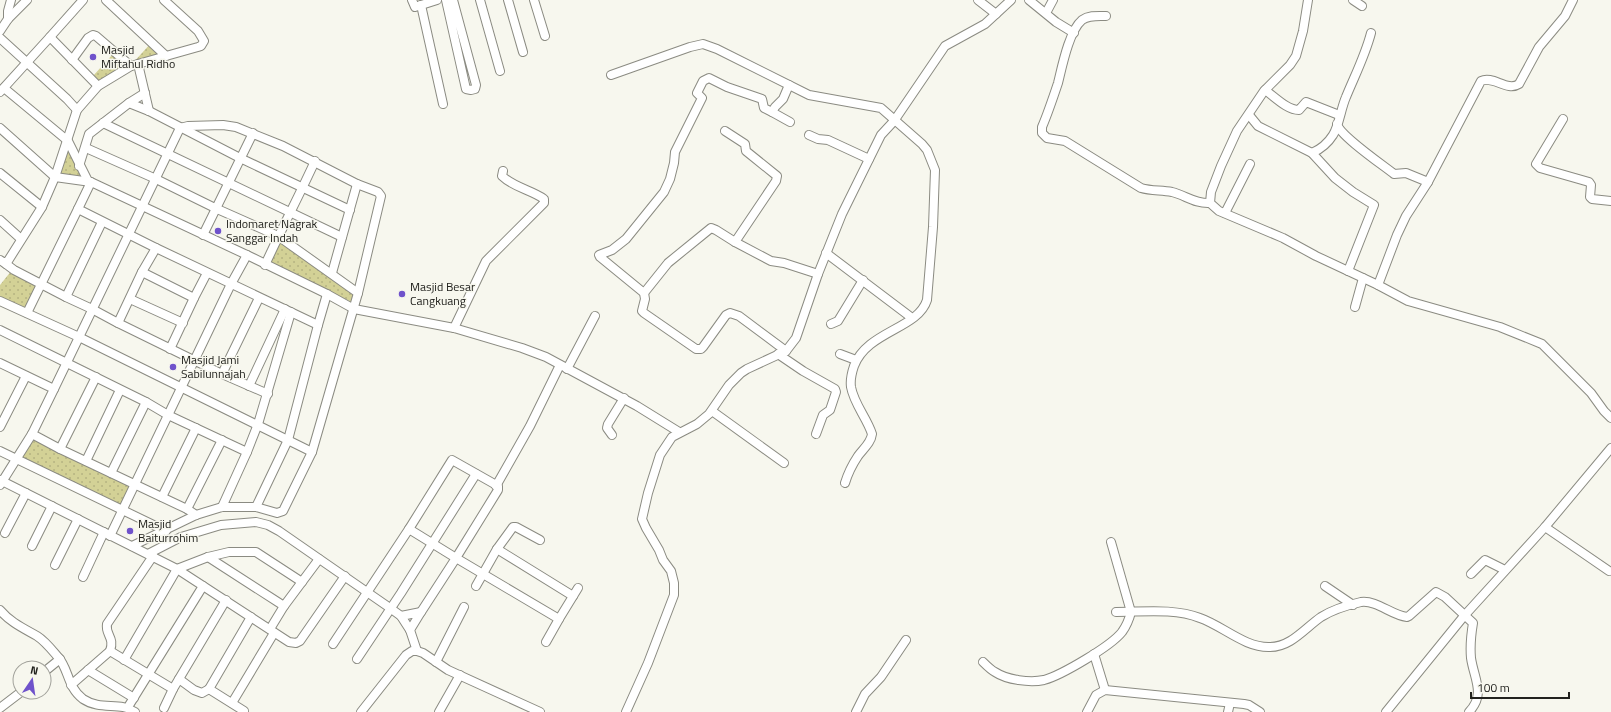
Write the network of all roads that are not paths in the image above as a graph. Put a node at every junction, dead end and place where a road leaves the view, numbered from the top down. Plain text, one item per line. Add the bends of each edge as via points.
1 (11, 0) edge
2 (27, 0) edge
3 (83, 0) edge
4 (106, 0) edge
5 (164, 0) edge
6 (412, 0) edge
7 (437, 0) edge
8 (446, 0) edge
9 (453, 0) edge
10 (480, 0) edge
11 (508, 0) edge
12 (534, 0) edge
13 (978, 0) edge
14 (1010, 0) edge
15 (1029, 0) edge
16 (1053, 0) edge
17 (1308, 0) edge
18 (1353, 0) edge
19 (1573, 0) edge
20 (421, 5) junction
21 (1362, 6) dead end
22 (1046, 13) junction
23 (996, 14) junction
24 (1106, 16) dead end
25 (8, 19) junction
26 (0, 31) edge
27 (1074, 33) junction
28 (1371, 33) dead end
29 (545, 36) dead end
30 (50, 37) junction
31 (0, 38) edge
32 (523, 52) dead end
33 (166, 56) junction
34 (72, 60) junction
35 (27, 63) junction
36 (134, 65) junction
37 (500, 71) dead end
38 (611, 74) dead end
39 (789, 85) junction
40 (98, 86) junction
41 (2, 90) edge
42 (1266, 90) junction
43 (145, 93) junction
44 (129, 103) junction
45 (443, 104) dead end
46 (77, 110) junction
47 (149, 111) junction
48 (772, 112) junction
49 (1249, 115) junction
50 (1339, 115) junction
51 (1563, 119) dead end
52 (894, 120) junction
53 (790, 122) dead end
54 (103, 123) junction
55 (1337, 124) junction
56 (0, 128) edge
57 (180, 128) junction
58 (725, 131) dead end
59 (253, 133) junction
60 (809, 136) dead end
61 (68, 141) junction
62 (86, 148) junction
63 (1312, 153) junction
64 (168, 154) junction
65 (240, 158) junction
66 (868, 159) junction
67 (315, 161) junction
68 (1250, 164) dead end
69 (80, 166) junction
70 (503, 171) dead end
71 (0, 173) edge
72 (55, 177) junction
73 (156, 179) junction
74 (90, 182) junction
75 (228, 182) junction
76 (1428, 182) junction
77 (357, 184) junction
78 (303, 187) junction
79 (1611, 201) edge
80 (1210, 202) junction
81 (142, 205) junction
82 (42, 207) junction
83 (215, 208) junction
84 (78, 209) junction
85 (350, 210) junction
86 (291, 212) junction
87 (1224, 213) junction
88 (0, 220) edge
89 (102, 222) junction
90 (129, 234) junction
91 (203, 234) junction
92 (278, 236) junction
93 (342, 237) junction
94 (21, 239) junction
95 (736, 242) junction
96 (156, 248) junction
97 (826, 253) junction
98 (247, 255) junction
99 (3, 262) edge
100 (265, 265) junction
101 (1348, 271) junction
102 (142, 272) junction
103 (207, 273) junction
104 (332, 273) junction
105 (818, 274) junction
106 (1363, 278) junction
107 (863, 280) junction
108 (42, 284) junction
109 (231, 284) junction
110 (1378, 285) junction
111 (358, 293) junction
112 (327, 294) junction
113 (644, 294) junction
114 (66, 297) junction
115 (194, 298) junction
116 (259, 298) junction
117 (130, 299) junction
118 (0, 301) edge
119 (1355, 307) dead end
120 (92, 309) junction
121 (354, 309) junction
122 (288, 311) junction
123 (27, 313) junction
124 (595, 316) dead end
125 (912, 318) junction
126 (118, 323) junction
127 (183, 323) junction
128 (831, 324) dead end
129 (318, 325) junction
130 (454, 328) junction
131 (0, 330) edge
132 (79, 337) junction
133 (170, 349) junction
134 (782, 353) junction
135 (840, 354) dead end
136 (856, 360) junction
137 (195, 361) junction
138 (0, 363) edge
139 (66, 363) junction
140 (563, 367) junction
141 (222, 374) junction
142 (26, 376) junction
143 (96, 377) junction
144 (249, 386) junction
145 (54, 388) junction
146 (182, 388) junction
147 (120, 390) junction
148 (268, 394) junction
149 (624, 398) junction
150 (146, 402) junction
151 (712, 411) junction
152 (168, 415) junction
153 (1611, 418) edge
154 (258, 424) junction
155 (0, 427) edge
156 (196, 428) junction
157 (679, 432) junction
158 (32, 434) junction
159 (816, 434) dead end
160 (612, 435) dead end
161 (222, 440) junction
162 (288, 440) junction
163 (1611, 448) edge
164 (60, 449) junction
165 (0, 451) edge
166 (247, 452) junction
167 (312, 452) junction
168 (17, 459) junction
169 (86, 461) junction
170 (784, 463) dead end
171 (111, 473) junction
172 (476, 474) junction
173 (1, 482) edge
174 (845, 482) dead end
175 (135, 486) junction
176 (496, 486) junction
177 (26, 493) junction
178 (162, 497) junction
179 (52, 506) junction
180 (222, 507) junction
181 (256, 507) junction
182 (187, 509) junction
183 (123, 510) junction
184 (196, 515) junction
185 (78, 519) junction
186 (1545, 527) junction
187 (408, 529) junction
188 (166, 531) junction
189 (5, 533) dead end
190 (107, 534) junction
191 (540, 540) dead end
192 (1111, 542) dead end
193 (432, 544) junction
194 (32, 546) dead end
195 (133, 546) junction
196 (497, 549) junction
197 (148, 554) junction
198 (208, 557) junction
199 (456, 558) junction
200 (319, 559) junction
201 (55, 565) dead end
202 (177, 569) junction
203 (1505, 570) junction
204 (1609, 571) dead end
205 (483, 573) junction
206 (1471, 574) dead end
207 (346, 576) junction
208 (83, 577) dead end
209 (302, 582) junction
210 (203, 586) junction
211 (476, 586) dead end
212 (1325, 586) dead end
213 (578, 588) dead end
214 (368, 593) junction
215 (573, 596) junction
216 (226, 600) junction
217 (1353, 605) junction
218 (284, 606) junction
219 (464, 607) dead end
220 (390, 608) junction
221 (0, 610) edge
222 (422, 612) junction
223 (1116, 612) dead end
224 (1131, 612) junction
225 (401, 616) junction
226 (1464, 616) junction
227 (251, 617) junction
228 (559, 619) junction
229 (410, 630) junction
230 (272, 631) junction
231 (906, 640) dead end
232 (546, 642) dead end
233 (333, 644) dead end
234 (110, 651) junction
235 (417, 651) junction
236 (1094, 654) junction
237 (60, 659) junction
238 (357, 659) dead end
239 (124, 660) junction
240 (436, 662) junction
241 (983, 662) dead end
242 (52, 666) edge
243 (88, 670) junction
244 (149, 674) junction
245 (460, 675) junction
246 (179, 679) junction
247 (71, 684) junction
248 (173, 689) junction
249 (209, 689) junction
250 (1105, 690) junction
251 (134, 698) junction
252 (12, 699) edge
253 (232, 703) junction
254 (1230, 703) junction
255 (0, 708) edge
256 (164, 708) dead end
257 (131, 710) edge
258 (244, 712) edge
259 (361, 712) edge
260 (439, 712) edge
261 (540, 712) edge
262 (626, 712) edge
263 (856, 712) edge
264 (1087, 712) edge
265 (1228, 712) edge
266 (1260, 712) edge
267 (1386, 712) edge
268 (1469, 712) edge

1 - 25 street
2 - 25 street
3 - 30 street
4 - 33 street
5 - 33 street via 198,31 204,41 201,46
6 - 20 street via 414,6
7 - 20 street
8 - 9 street via 466,89 471,90 476,85
10 - 37 street
11 - 32 street
12 - 29 street
13 - 23 street
14 - 23 street
15 - 22 street
16 - 22 street
17 - 42 street via 1296,56
18 - 21 street
19 - 76 street via 1564,16 1539,47 1519,84 1511,86 1485,79 1481,81
20 - 45 street
22 - 27 street
23 - 52 street via 985,24 945,46
24 - 27 street via 1086,18
25 - 26 street
27 - 80 street via 1042,127 1044,136 1065,141 1141,188 1172,192 1202,204
28 - 50 street via 1365,56
30 - 34 street
30 - 35 street
31 - 35 street
33 - 36 street
34 - 36 street via 93,35
34 - 40 street
35 - 41 street
35 - 46 street
36 - 40 street
36 - 43 street
38 - 39 street via 703,44
39 - 48 street via 783,99
39 - 52 street via 817,97 880,108
40 - 46 street
41 - 61 street
42 - 49 street
42 - 50 street via 1277,100 1294,109 1299,110 1306,102
43 - 44 street
43 - 47 street
44 - 47 street
44 - 54 street
46 - 61 street
47 - 57 street
48 - 53 street
48 - 113 street via 764,108 762,99 709,78 703,81 697,94 702,98 675,152 670,179 664,192 626,239 612,250 599,255
49 - 63 street via 1258,126
49 - 80 street via 1234,136 1225,156 1211,192
50 - 55 street
51 - 79 street via 1536,164 1540,168 1589,182 1590,197
52 - 66 street via 881,135
52 - 125 street via 922,144 935,170 927,300 925,306
54 - 62 street via 89,134
54 - 64 street
55 - 63 street via 1326,144
55 - 76 street via 1338,129 1347,137 1394,174 1406,173
56 - 72 street
57 - 59 street via 223,125
57 - 64 street
57 - 65 street
58 - 95 street via 745,144 746,151 777,176
59 - 65 street
59 - 67 street
60 - 66 street via 828,140
61 - 69 street
61 - 72 street
62 - 69 street
62 - 73 street
63 - 101 street via 1335,178 1374,205
64 - 73 street
64 - 75 street
65 - 75 street
65 - 78 street
66 - 97 street
67 - 77 street
67 - 78 street
68 - 87 street
69 - 74 street
70 - 130 street via 502,176 507,180 538,195 544,202 486,262
71 - 82 street
72 - 74 street
72 - 82 street
73 - 81 street
73 - 83 street
74 - 81 street
74 - 84 street
75 - 83 street
75 - 86 street
76 - 110 street via 1406,216
77 - 85 street
77 - 111 street via 378,192 381,196
78 - 85 street
78 - 86 street
80 - 87 street
81 - 90 street
81 - 91 street
82 - 94 street
83 - 91 street
83 - 92 street
84 - 89 street
84 - 108 street
85 - 93 street
86 - 92 street
86 - 93 street
87 - 101 street
88 - 94 street
89 - 90 street
89 - 114 street
90 - 96 street
90 - 120 street
91 - 98 street
92 - 100 street
92 - 104 street
93 - 104 street
94 - 99 street
95 - 105 street via 771,261
95 - 113 street via 711,228 668,263
96 - 102 street
96 - 103 street
97 - 105 street
97 - 107 street
98 - 100 street
98 - 109 street
99 - 108 street
100 - 112 street
101 - 106 street
102 - 115 street
102 - 117 street
103 - 109 street
103 - 115 street
104 - 111 street
105 - 134 street via 796,338
106 - 110 street
106 - 119 street
107 - 125 street
107 - 128 street via 838,321
108 - 114 street
108 - 123 street
109 - 116 street
109 - 137 street
110 - 153 street via 1408,301 1500,327 1542,344 1591,393
111 - 121 street
112 - 121 street
112 - 129 street
113 - 134 street via 644,314 696,349 701,350 730,313 739,316
114 - 120 street
115 - 127 street
116 - 122 street
116 - 141 street
117 - 126 street
117 - 127 street
118 - 123 street
120 - 126 street
120 - 132 street
121 - 130 street
121 - 167 street
122 - 129 street
122 - 144 street
122 - 148 street
123 - 132 street
124 - 140 street
125 - 136 street via 871,343
126 - 133 street
127 - 133 street
129 - 162 street
130 - 140 street via 522,348
131 - 139 street
132 - 139 street
132 - 146 street
133 - 137 street
134 - 151 street via 741,373 729,385
134 - 159 street via 803,371 835,389 832,407 823,415
135 - 136 street
136 - 174 street via 851,377 853,394 872,434 869,443 848,472
137 - 141 street
137 - 146 street
138 - 142 street
139 - 143 street
139 - 145 street
140 - 149 street
140 - 176 street
141 - 144 street
142 - 145 street
142 - 155 street
143 - 147 street
143 - 164 street
144 - 148 street
145 - 158 street
146 - 152 street
146 - 154 street
147 - 150 street
147 - 169 street
148 - 154 street
149 - 157 street
149 - 160 street via 608,424 607,428
150 - 152 street
150 - 171 street
151 - 157 street via 697,424
151 - 170 street
152 - 156 street
152 - 175 street
154 - 162 street
154 - 166 street
156 - 161 street
156 - 178 street
157 - 262 street via 667,443 660,455 642,519 670,571 674,595
158 - 164 street
158 - 168 street
161 - 166 street
161 - 182 street
162 - 167 street
162 - 181 street
163 - 186 street
164 - 169 street
165 - 168 street
166 - 180 street
167 - 181 street via 283,511
168 - 173 street
168 - 183 street
169 - 171 street
171 - 175 street
172 - 176 street
172 - 187 street via 454,460 450,461
172 - 193 street
173 - 177 street
175 - 178 street
175 - 183 street
176 - 199 street via 498,490
177 - 179 street
177 - 189 street
178 - 182 street
179 - 185 street
179 - 194 street
180 - 181 street
180 - 184 street
182 - 184 street
183 - 188 street
183 - 190 street
184 - 188 street
185 - 190 street
185 - 201 street
186 - 203 street
186 - 204 street
187 - 193 street
187 - 214 street
188 - 195 street
190 - 195 street
190 - 208 street
191 - 196 street via 514,526
192 - 224 street
193 - 199 street
193 - 220 street
195 - 197 street
196 - 205 street
196 - 215 street
197 - 200 street via 181,537 220,525 256,522 280,531
197 - 202 street
197 - 234 street via 107,624 113,642
198 - 202 street
198 - 209 street via 229,552 256,552
198 - 218 street
199 - 205 street
199 - 222 street
200 - 207 street
200 - 209 street
202 - 210 street
202 - 239 street
203 - 206 street via 1485,560
203 - 226 street
205 - 211 street
205 - 228 street
207 - 214 street
207 - 230 street via 300,641 289,642
209 - 218 street
210 - 216 street
210 - 244 street
212 - 217 street
213 - 215 street
214 - 220 street
214 - 233 street
215 - 228 street
216 - 227 street
216 - 246 street
217 - 224 street via 1338,608 1322,617 1293,640 1281,646 1269,647 1255,645 1201,618 1185,613
217 - 226 street via 1361,602 1374,603 1385,610 1407,617 1436,592 1445,597
218 - 230 street
219 - 240 street
220 - 225 street
220 - 238 street
221 - 237 street via 11,621 44,642
222 - 225 street
222 - 229 street
223 - 224 street
224 - 236 street via 1129,623 1122,633
225 - 229 street
226 - 267 street
226 - 268 street via 1473,624 1471,652 1479,694 1476,704
227 - 230 street
227 - 249 street
228 - 232 street
229 - 235 street
230 - 253 street
231 - 263 street via 881,677 865,694
234 - 239 street
234 - 243 street
235 - 240 street
235 - 259 street via 406,655
236 - 241 street via 1044,680 1026,681 1006,677 996,673
236 - 250 street
237 - 242 street
237 - 247 street
239 - 244 street
240 - 245 street
243 - 247 street
243 - 251 street
244 - 248 street
244 - 251 street
245 - 260 street
245 - 261 street
246 - 248 street
246 - 249 street via 202,693
247 - 257 street via 79,695 94,704
248 - 256 street
249 - 253 street
250 - 254 street
250 - 264 street via 1096,695
251 - 257 street
252 - 255 street
253 - 258 street
254 - 265 street
254 - 266 street via 1249,705

